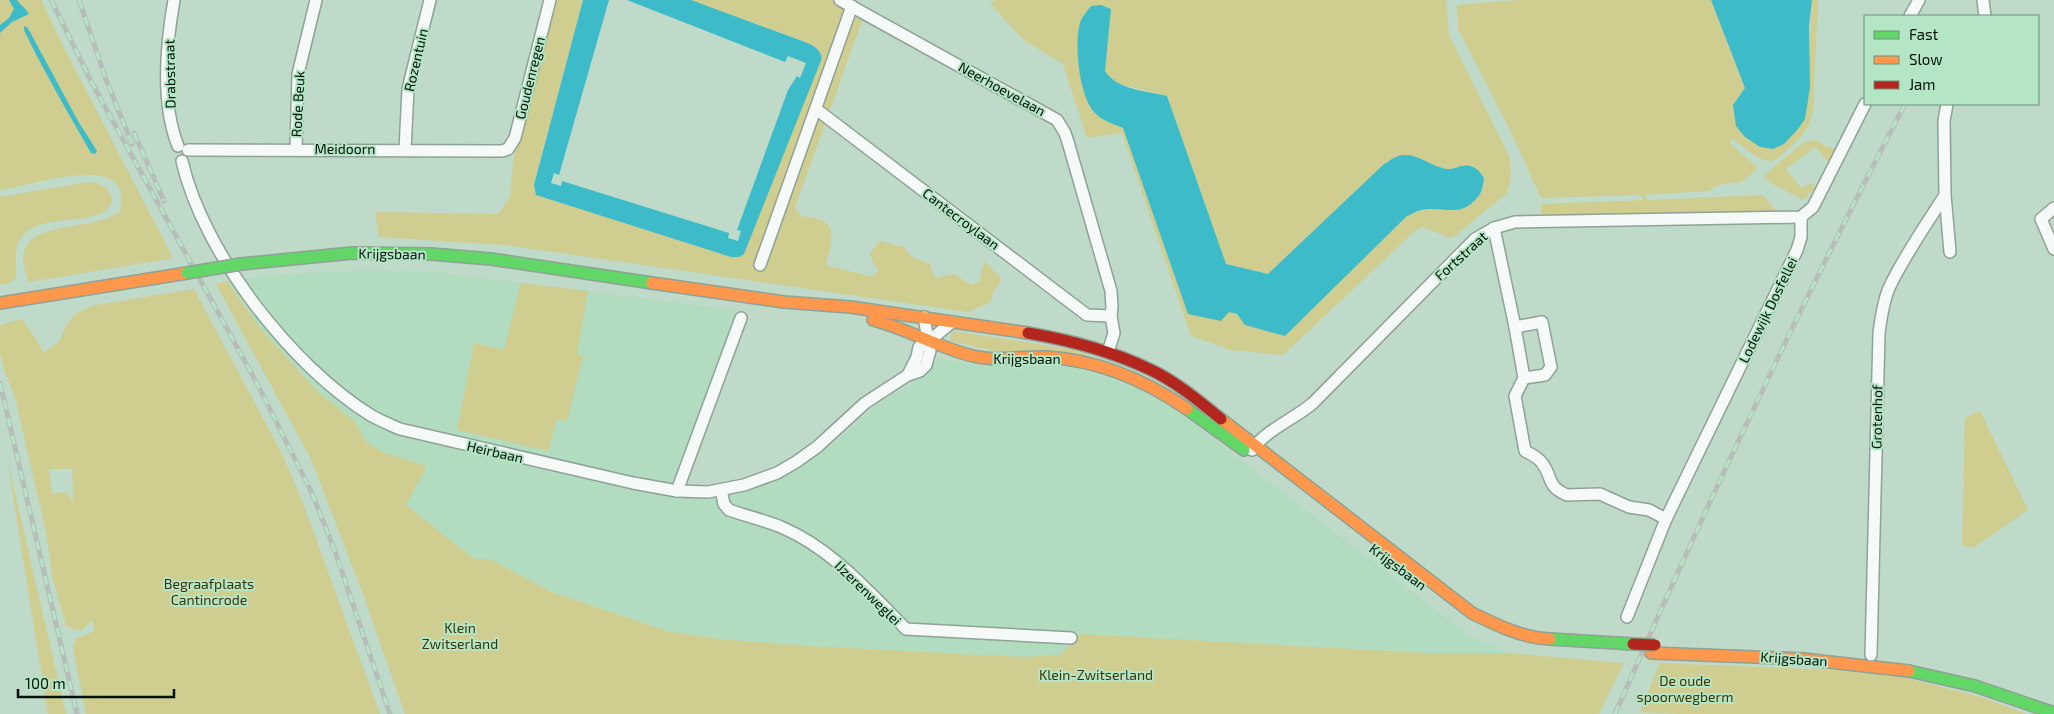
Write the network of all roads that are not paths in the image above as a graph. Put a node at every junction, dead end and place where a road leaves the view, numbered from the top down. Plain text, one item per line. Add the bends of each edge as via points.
1 (174, 0) edge
2 (316, 0) edge
3 (430, 0) edge
4 (550, 0) edge
5 (840, 0) edge
6 (1918, 0) edge
7 (1983, 0) edge
8 (852, 6) junction
9 (1910, 15) edge
10 (1985, 15) edge
11 (1865, 105) edge
12 (1946, 105) edge
13 (816, 109) junction
14 (183, 148) junction
15 (296, 149) junction
16 (405, 150) junction
17 (502, 150) joint
18 (1945, 195) junction
19 (2054, 208) edge
20 (1801, 217) junction
21 (1494, 228) junction
22 (2054, 248) edge
23 (1950, 252) dead end
24 (760, 265) dead end
25 (5, 302) edge
26 (784, 302) junction
27 (1110, 316) junction
28 (741, 318) dead end
29 (924, 318) junction
30 (952, 322) junction
31 (1515, 327) junction
32 (929, 341) junction
33 (1108, 352) junction
34 (1524, 378) junction
35 (1252, 449) junction
36 (721, 490) junction
37 (677, 491) junction
38 (1666, 519) junction
39 (1627, 617) dead end
40 (1071, 638) dead end
41 (1653, 649) junction
42 (1871, 655) junction
43 (2054, 703) edge
44 (2054, 713) edge

1 - 14 street, Drabstraat via 167,67 172,124
2 - 15 street, Rode Beuk via 298,74
3 - 16 street, Rozentuin via 408,89
4 - 17 street, Goudenregen via 515,138 508,149
5 - 8 street, Neerhoevelaan
6 - 9 street
7 - 10 street
8 - 13 street
8 - 27 street, Neerhoevelaan via 1056,120 1065,133 1111,292
11 - 20 street via 1813,207
12 - 18 street
13 - 24 street
13 - 27 street, Cantecroylaan via 1087,314
14 - 15 street, Meidoorn
14 - 37 street, Heirbaan via 188,155 182,162 187,184 202,219 225,261 254,303 316,371 374,417 400,429 453,442
15 - 16 street, Meidoorn
16 - 17 street, Meidoorn
18 - 23 street
18 - 42 street, Grotenhof via 1889,288 1879,333
19 - 22 street via 2041,218
20 - 21 street, Fortstraat via 1515,222
20 - 38 street, Lodewijk Dosfellei via 1797,250
21 - 31 street
21 - 35 street, Fortstraat via 1475,239 1455,258 1313,403 1262,437
25 - 26 main road, Krijgsbaan, bridge via 241,264 352,253 491,259
26 - 29 main road, Krijgsbaan via 850,307
26 - 32 main road, Krijgsbaan via 890,323
27 - 33 street, Neerhoevelaan via 1114,333
28 - 37 street
29 - 30 main road, Krijgsbaan
29 - 32 street
30 - 32 street, Heirbaan
30 - 33 main road, Krijgsbaan via 1045,336
31 - 34 street
31 - 34 street via 1542,322 1551,367 1546,375
32 - 35 main road, Krijgsbaan via 988,359 1053,357 1117,371 1174,399
32 - 36 street, Heirbaan via 919,347 908,375 865,403 817,447 760,480
33 - 35 main road, Krijgsbaan via 1169,380 1209,408
34 - 38 street via 1515,396 1525,451 1541,462 1554,487 1567,495 1600,494
35 - 41 main road, Krijgsbaan via 1452,608 1496,635 1548,649
36 - 37 street, Heirbaan
36 - 40 street, IJzerenweglei via 729,510 781,527 830,556 906,629
38 - 39 street, Lodewijk Dosfellei
41 - 42 main road, Krijgsbaan via 1810,650
41 - 44 main road, Krijgsbaan via 1806,658 1895,669 1988,691
42 - 43 main road, Krijgsbaan via 1955,671

